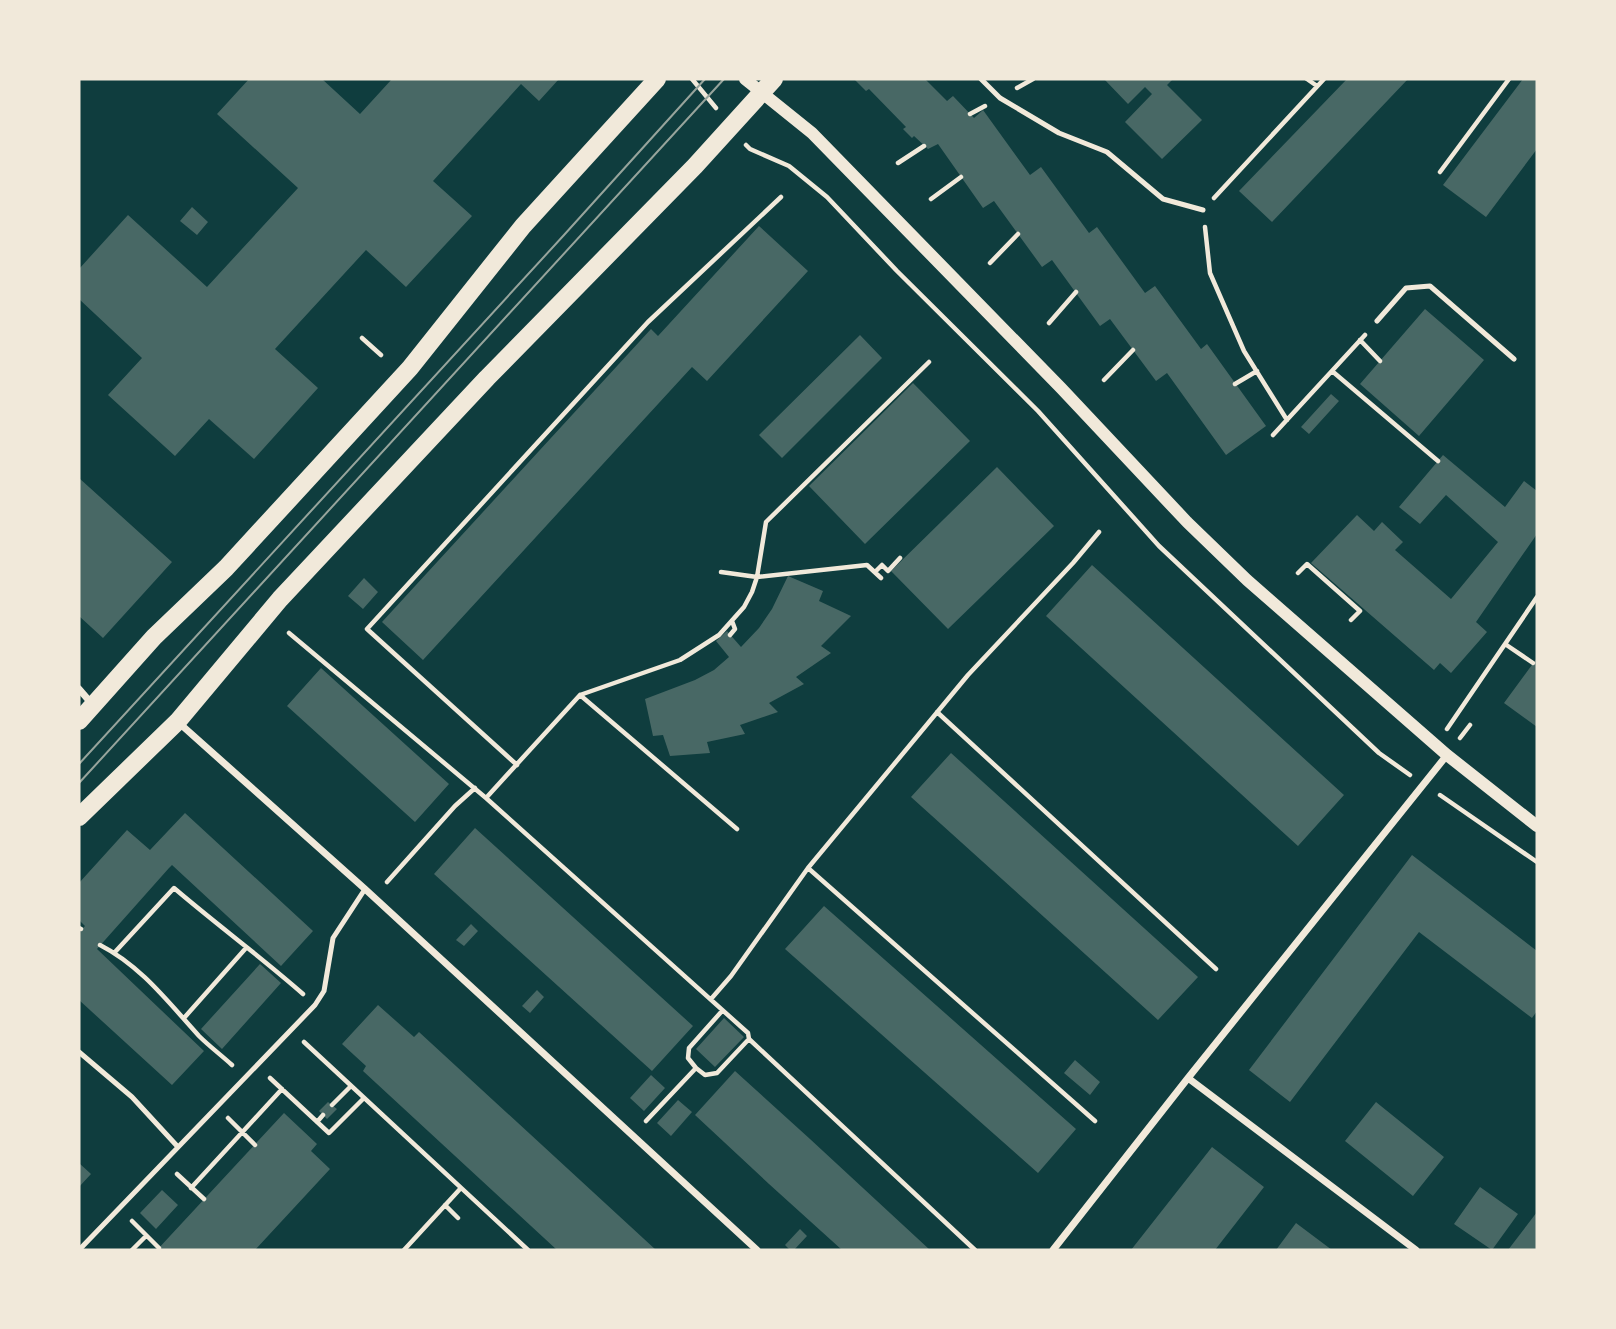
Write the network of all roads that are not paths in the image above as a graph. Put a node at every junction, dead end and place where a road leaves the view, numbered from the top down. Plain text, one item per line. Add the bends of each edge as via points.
1 (657, 79) edge
2 (745, 79) edge
3 (774, 79) edge
4 (981, 79) edge
5 (762, 93) junction
6 (1203, 210) road end
7 (1377, 321) road end
8 (1514, 359) dead end
9 (79, 689) edge
10 (93, 705) junction
11 (79, 721) edge
12 (178, 721) junction
13 (1447, 755) junction
14 (79, 817) edge
15 (1537, 825) edge
16 (365, 889) junction
17 (80, 1055) edge
18 (1188, 1078) junction
19 (178, 1147) junction
20 (79, 1250) edge
21 (757, 1250) edge
22 (1053, 1250) edge
23 (1416, 1250) edge

1 - 10 main road via 523,226 410,368
2 - 5 street
3 - 5 main road
4 - 6 lane via 1000,98 1059,133 1107,152 1163,200
5 - 12 main road via 280,599
5 - 13 street via 812,133 1230,564
7 - 8 lane via 1406,288 1430,286
9 - 10 street
10 - 11 main road
12 - 14 main road
12 - 16 street
13 - 15 street
13 - 18 street
16 - 19 lane via 333,938 324,991 315,1005
16 - 21 street
17 - 19 lane via 132,1097
18 - 22 street
18 - 23 street
19 - 20 lane

